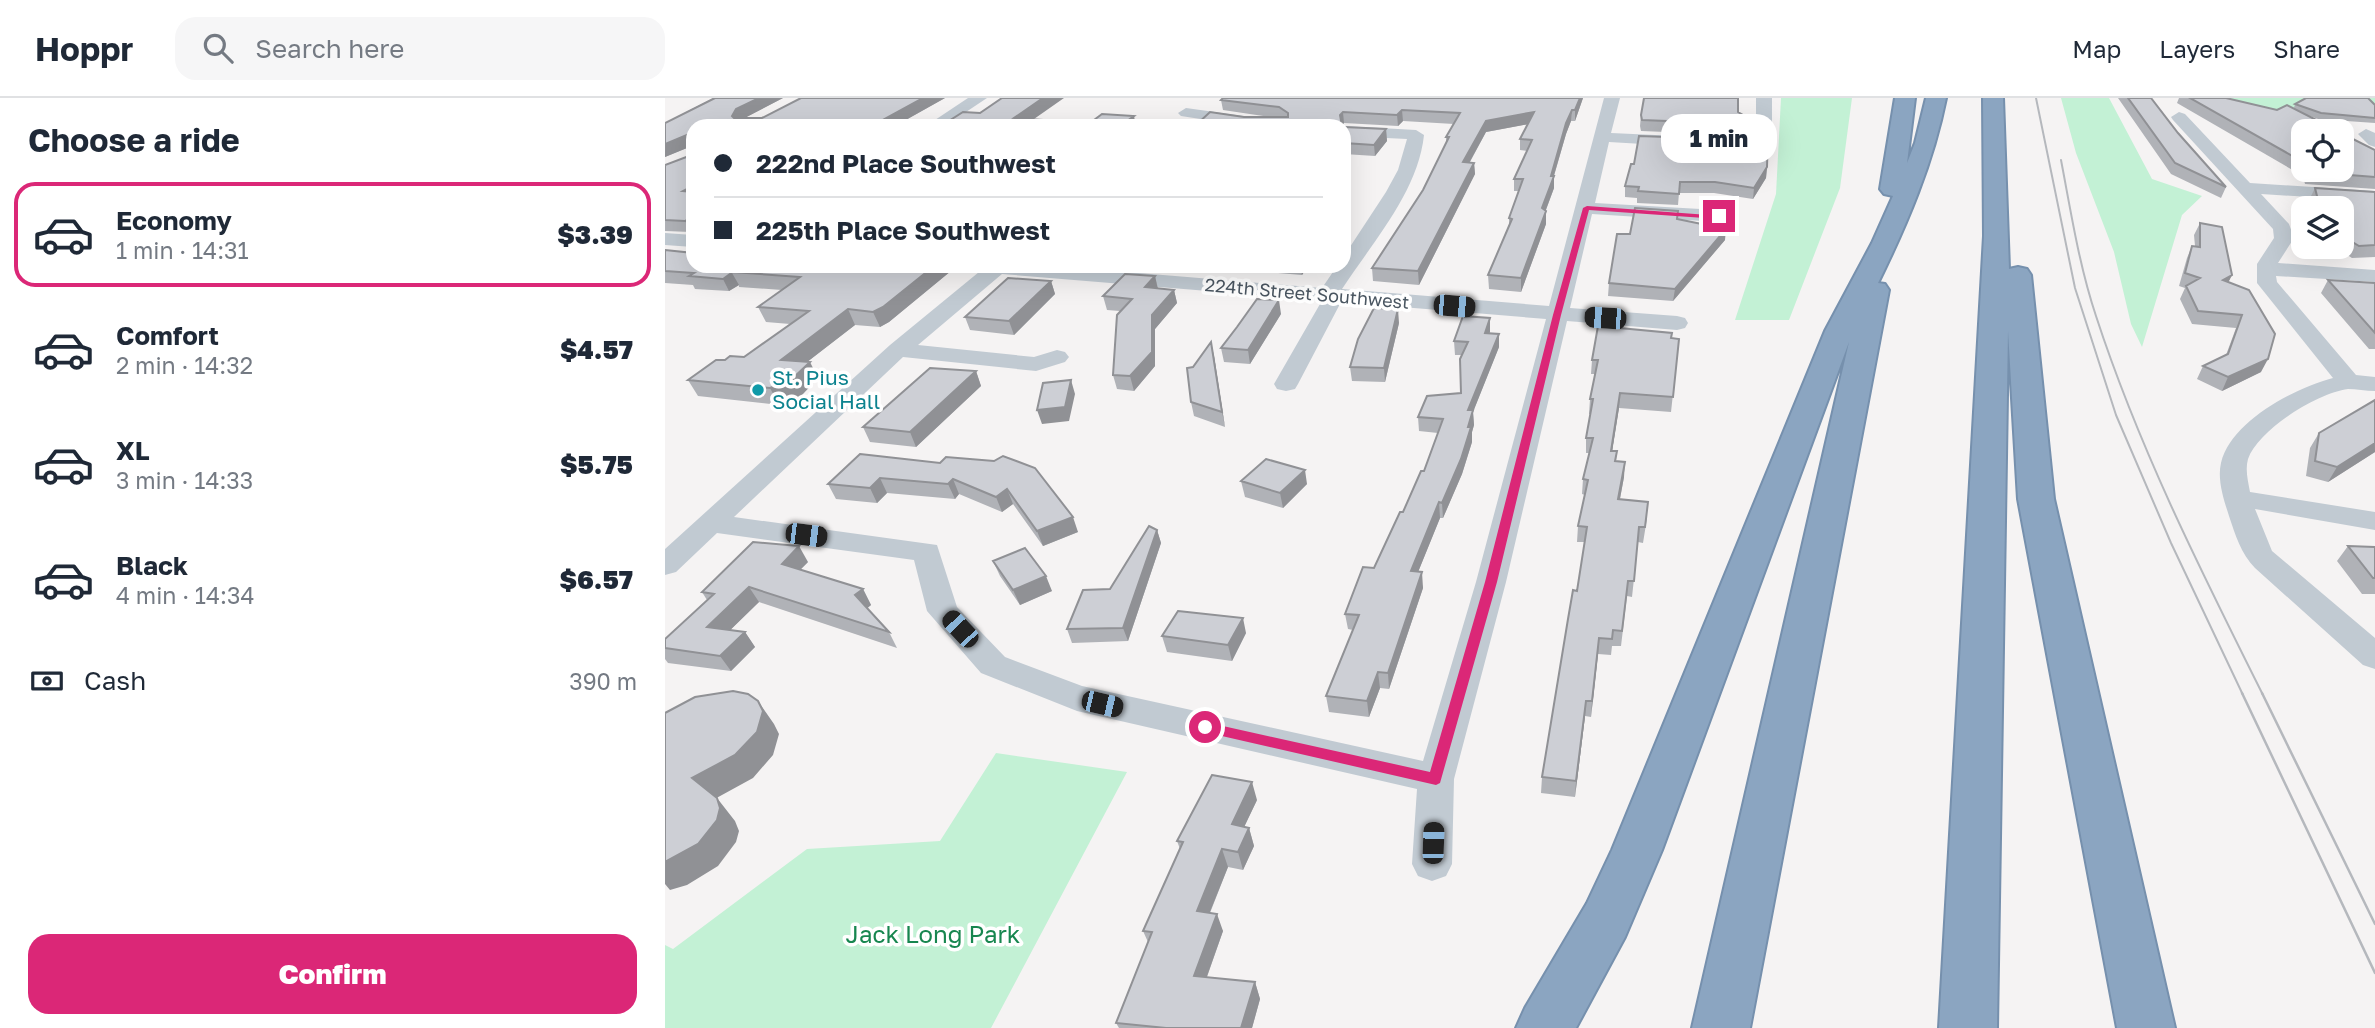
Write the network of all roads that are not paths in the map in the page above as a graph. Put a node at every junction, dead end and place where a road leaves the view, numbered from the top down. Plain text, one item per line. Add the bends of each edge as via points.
1 (979, 98) edge
2 (1205, 98) edge
3 (1612, 98) edge
4 (1763, 98) edge
5 (1905, 98) edge
6 (1936, 98) edge
7 (1993, 98) edge
8 (1187, 113) junction
9 (2179, 117) dead end
10 (945, 119) edge
11 (1180, 119) edge
12 (1242, 119) edge
13 (1351, 131) edge
14 (1604, 137) junction
15 (1692, 141) edge
16 (1717, 142) edge
17 (2246, 188) junction
18 (2375, 196) edge
19 (1587, 208) junction
20 (1719, 216) dead end
21 (1997, 236) junction
22 (665, 239) edge
23 (686, 241) edge
24 (1885, 243) junction
25 (1351, 259) edge
26 (2266, 268) junction
27 (984, 273) edge
28 (1061, 273) edge
29 (1342, 273) edge
30 (2375, 276) edge
31 (1327, 296) junction
32 (1557, 315) junction
33 (1677, 323) dead end
34 (898, 350) junction
35 (1057, 356) dead end
36 (2349, 382) junction
37 (1286, 384) dead end
38 (2375, 384) edge
39 (2237, 498) junction
40 (2375, 521) edge
41 (711, 523) junction
42 (665, 565) edge
43 (2375, 657) edge
44 (1436, 779) junction
45 (1432, 864) dead end
46 (1545, 1028) edge
47 (1721, 1028) edge
48 (1968, 1028) edge
49 (2146, 1028) edge

1 - 10 street
2 - 8 street
3 - 14 street
4 - 16 street via 1764,139
5 - 24 highway
6 - 24 highway via 1926,143
7 - 21 highway
8 - 11 street
8 - 12 street
9 - 17 street
13 - 25 street via 1416,135 1417,142 1402,181
14 - 15 street
14 - 19 street
17 - 18 street
17 - 26 street via 2284,234
19 - 20 street
19 - 32 street
21 - 48 highway
21 - 49 highway via 2017,271 2036,499
22 - 23 street
24 - 46 highway via 1839,331 1637,850 1606,920
24 - 47 highway
26 - 30 street
26 - 36 street via 2271,290
27 - 34 street
28 - 31 street, 224th Street Southwest
29 - 31 street
31 - 32 street, 224th Street Southwest
31 - 37 street via 1331,304
32 - 33 street, 224th Street Southwest
32 - 44 street via 1491,582
34 - 35 street via 1036,364
34 - 41 street
36 - 38 street
36 - 39 street via 2332,385 2263,423 2234,462
39 - 40 street
39 - 43 street via 2260,554
41 - 42 street
41 - 44 street via 927,552 943,611 993,665 1077,698
44 - 45 street

